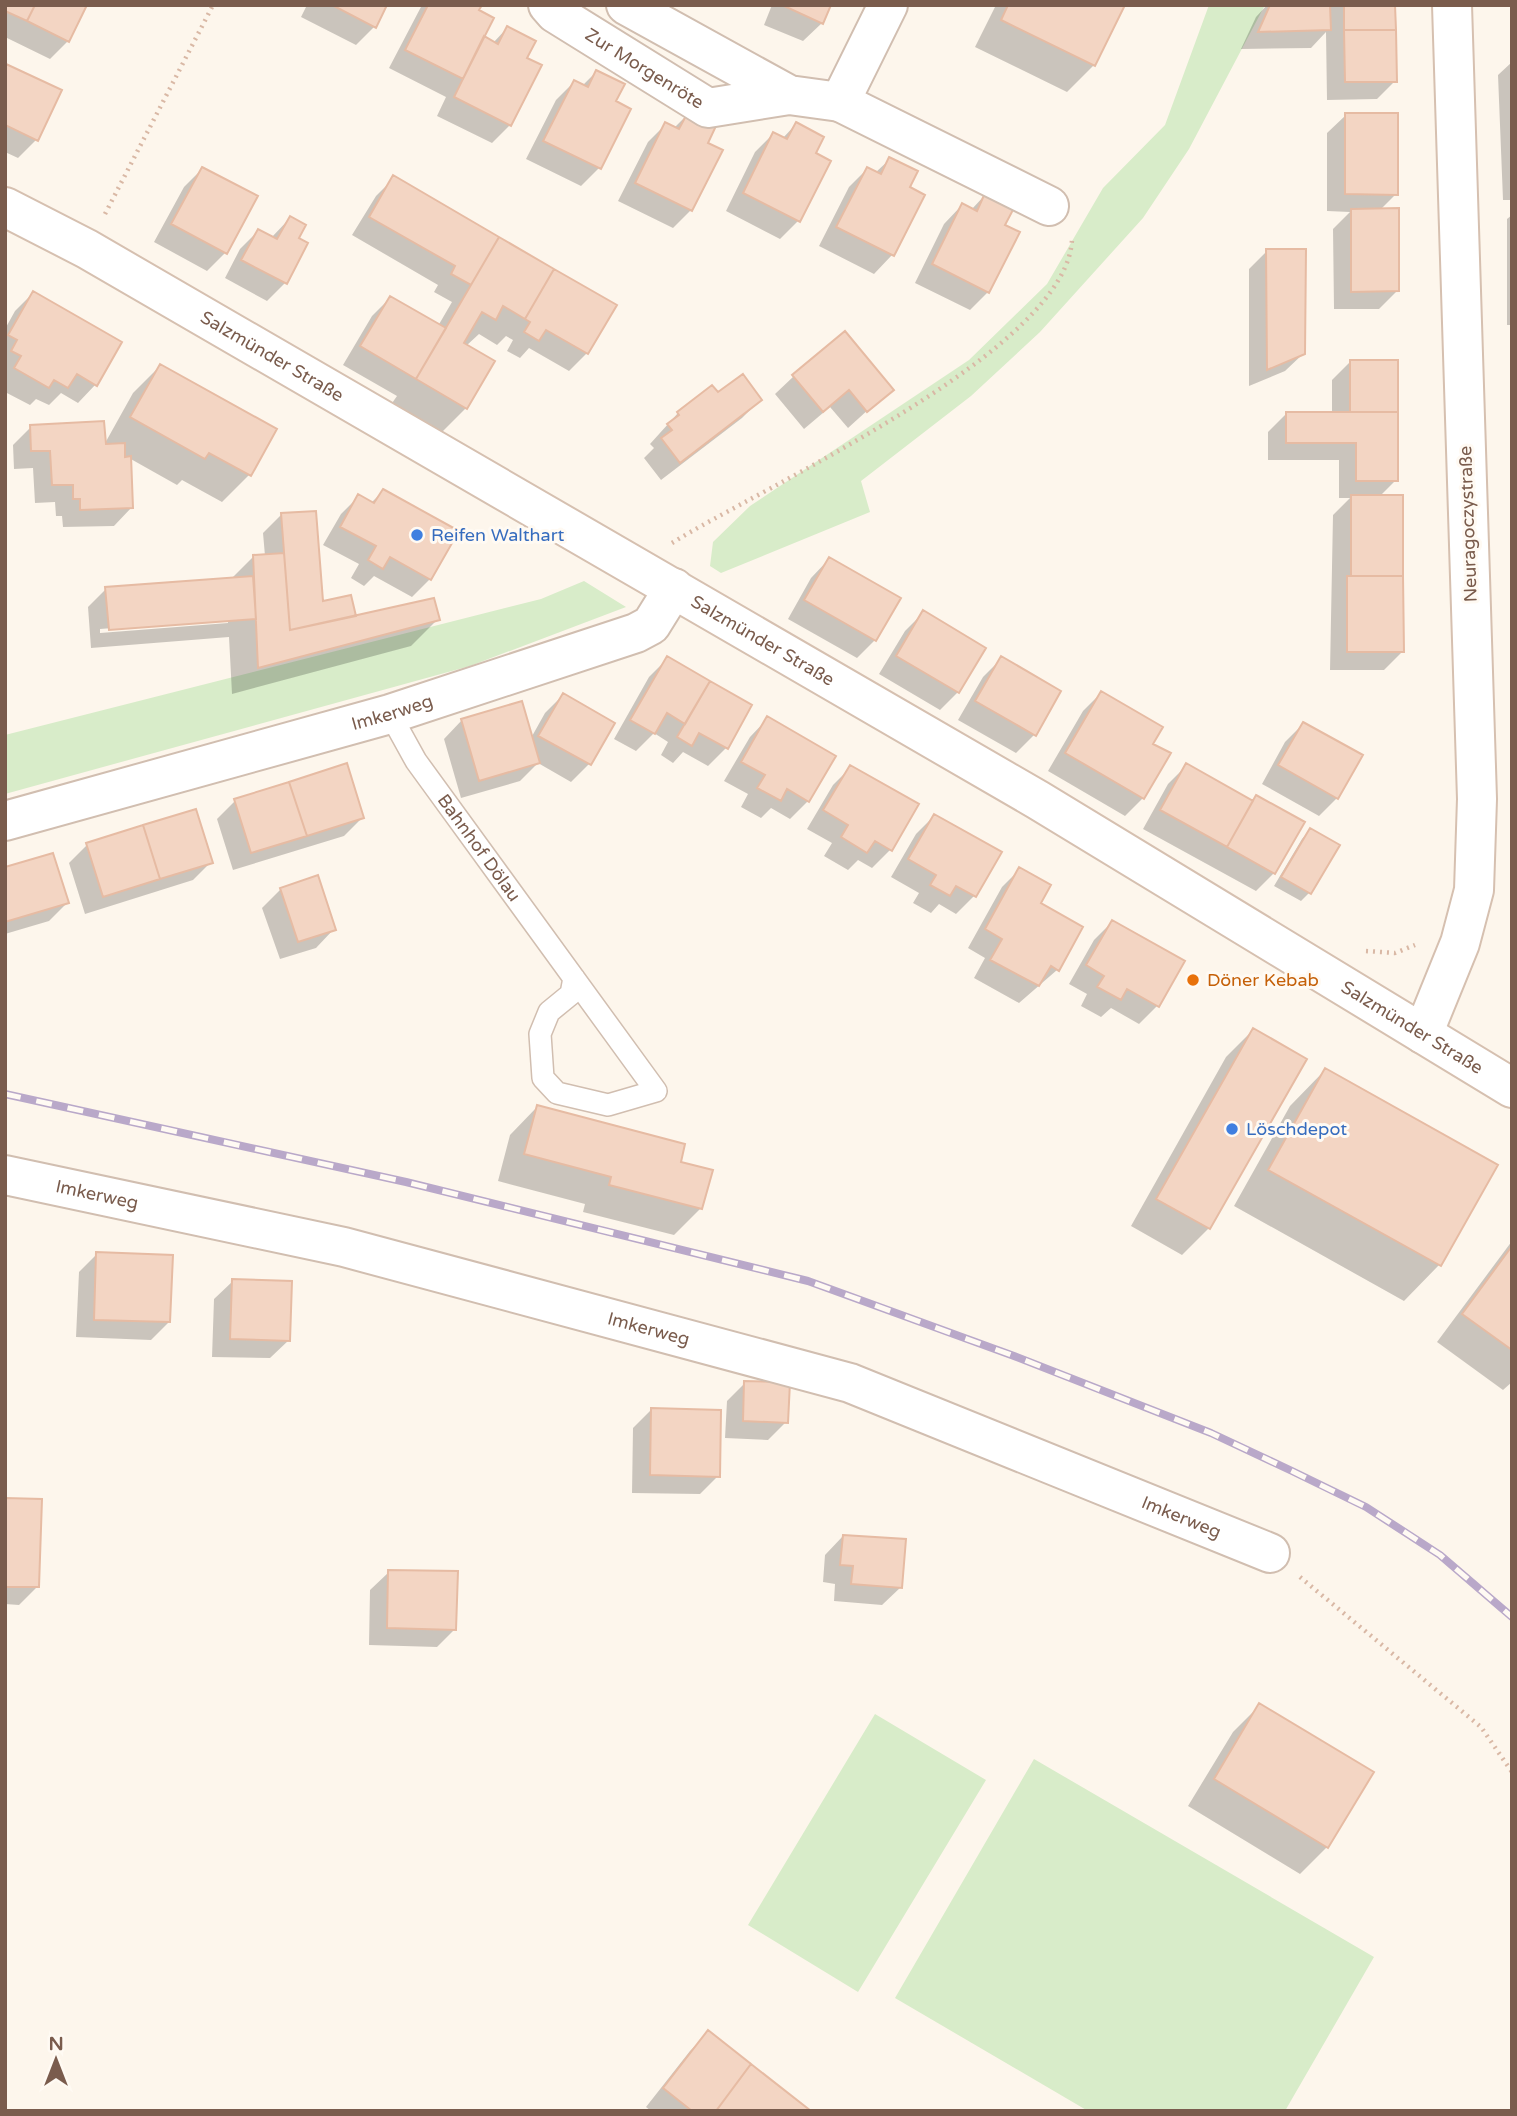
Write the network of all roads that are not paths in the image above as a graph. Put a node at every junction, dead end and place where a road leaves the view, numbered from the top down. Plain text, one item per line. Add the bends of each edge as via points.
1 (548, 5) edge
2 (626, 5) edge
3 (888, 5) edge
4 (1451, 5) edge
5 (789, 96) junction
6 (840, 102) junction
7 (1049, 206) road end
8 (5, 207) edge
9 (674, 588) junction
10 (390, 714) junction
11 (5, 821) edge
12 (573, 978) junction
13 (1423, 1034) junction
14 (1512, 1088) edge
15 (5, 1175) edge
16 (1270, 1553) road end

1 - 5 street, Zur Morgenröte via 708,108
2 - 5 street, Zur Morgenröte
3 - 6 street
4 - 13 street, Neuragoczystraße via 1476,785 1474,890 1460,943
5 - 6 street, Zur Morgenröte
6 - 7 street, Zur Morgenröte
8 - 9 street, Salzmünder Straße via 87,248
9 - 10 street, Imkerweg via 651,625 636,633
9 - 13 street, Salzmünder Straße via 1038,800
10 - 11 street, Imkerweg
10 - 12 lane, Bahnhof Dölau via 416,761
12 - 12 lane, Bahnhof Dölau via 571,994 549,1012 540,1034 543,1078 557,1093 608,1105 656,1091
13 - 14 street, Salzmünder Straße
15 - 16 street, Imkerweg via 344,1247 850,1383

